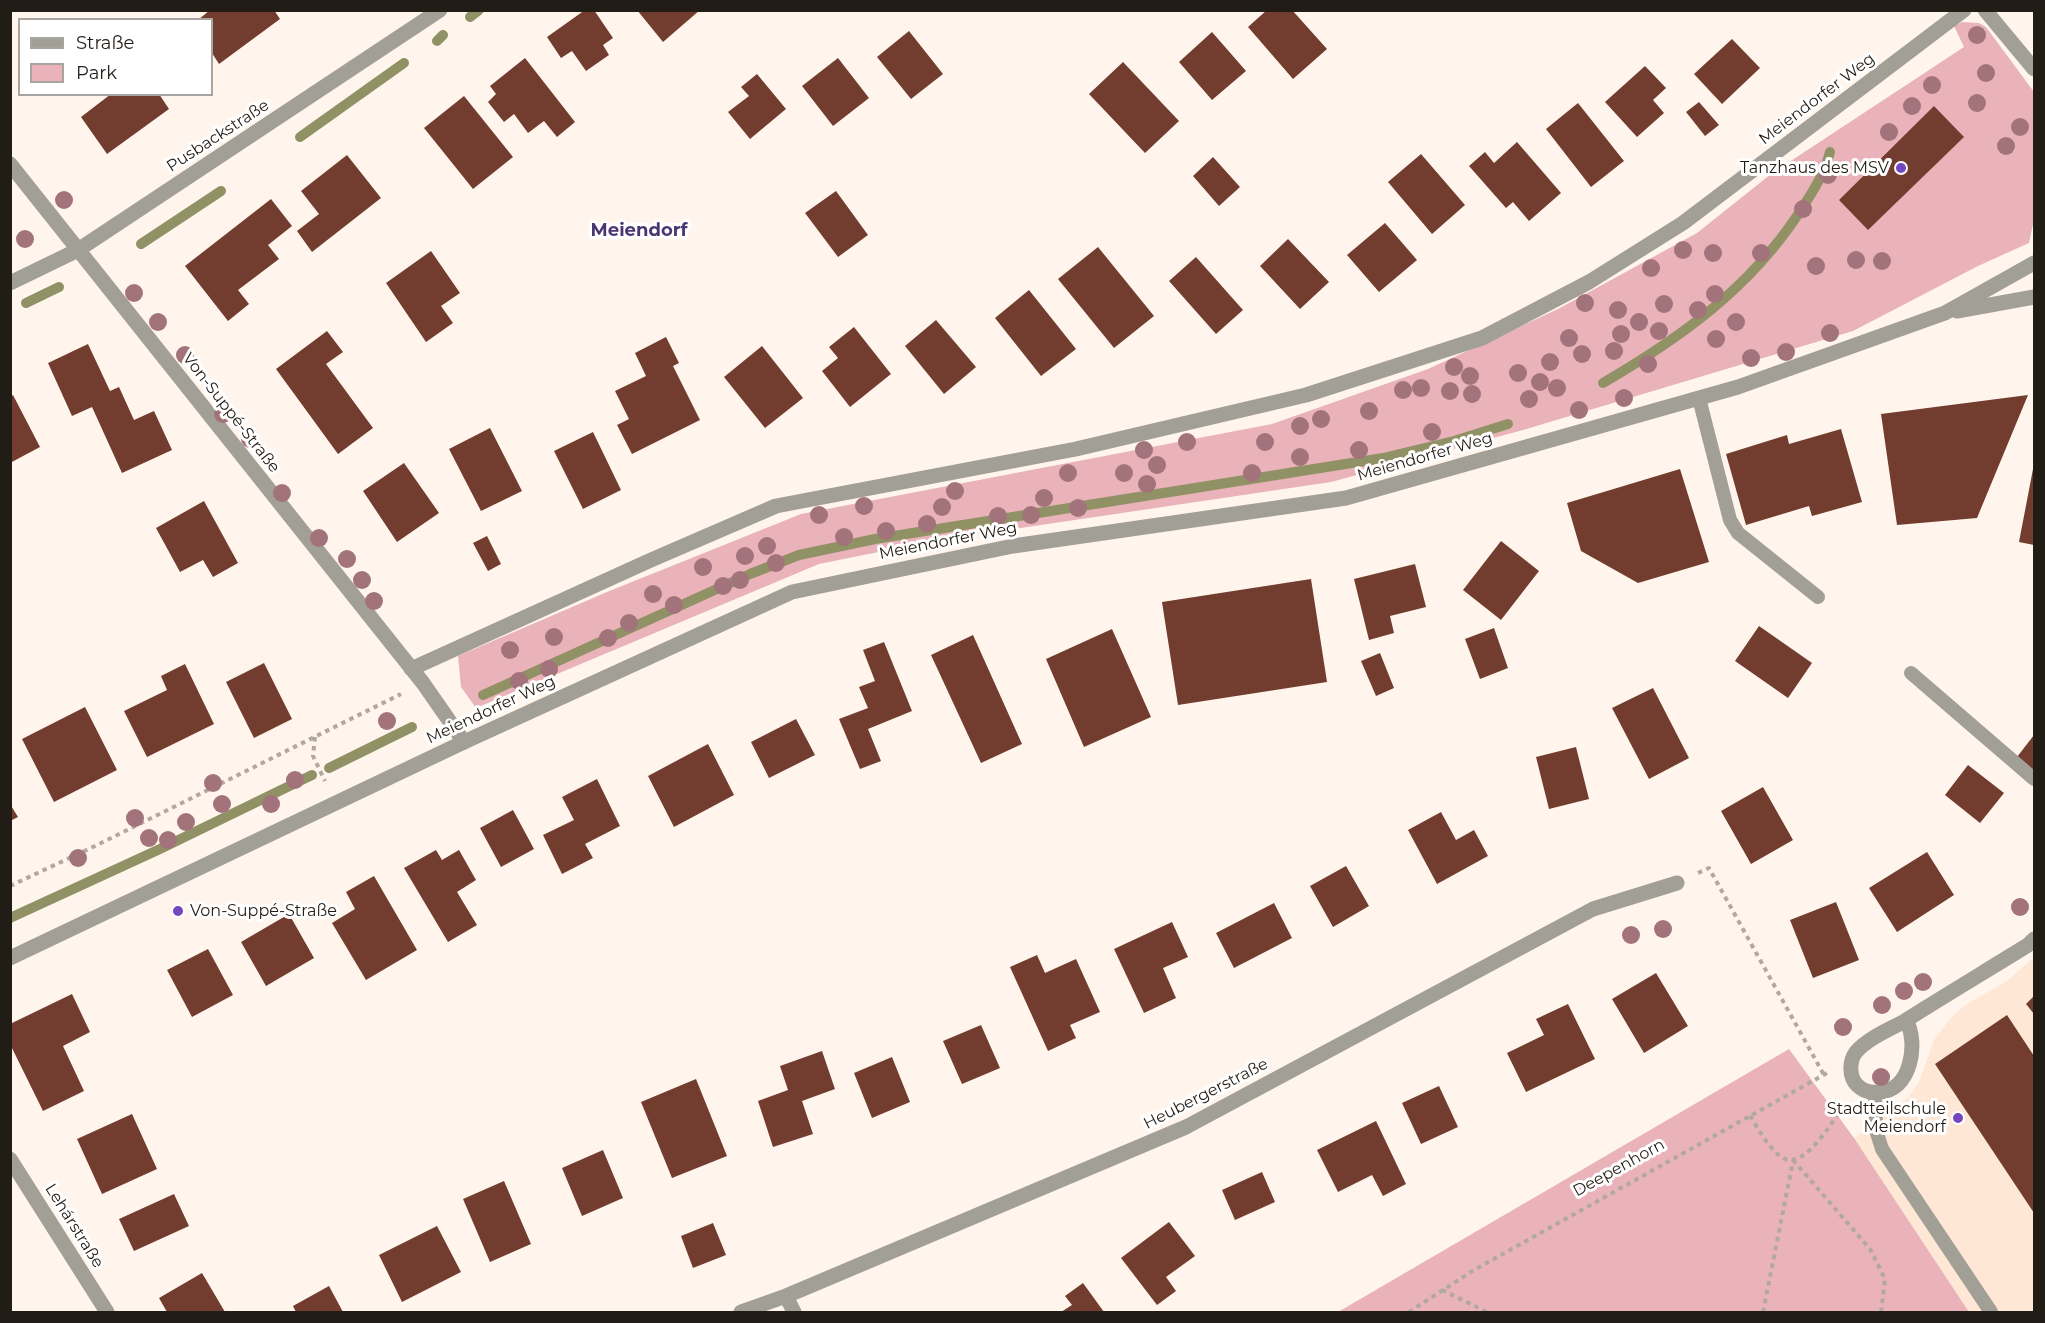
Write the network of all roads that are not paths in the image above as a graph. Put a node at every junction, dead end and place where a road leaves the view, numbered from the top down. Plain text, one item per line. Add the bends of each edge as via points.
1 (440, 10) edge
2 (1964, 10) edge
3 (1985, 10) edge
4 (2034, 69) edge
5 (10, 164) edge
6 (78, 250) junction
7 (2034, 262) edge
8 (10, 283) edge
9 (2034, 297) edge
10 (1945, 313) junction
11 (1699, 398) junction
12 (1818, 597) dead end
13 (411, 669) junction
14 (1911, 673) dead end
15 (464, 742) junction
16 (2034, 778) edge
17 (1677, 884) road end
18 (2034, 939) edge
19 (10, 958) edge
20 (1906, 1020) junction
21 (1875, 1093) junction
22 (10, 1159) edge
23 (786, 1296) junction
24 (107, 1312) edge
25 (741, 1312) edge
26 (794, 1312) edge
27 (1991, 1312) edge

1 - 6 street, Pusbackstraße
2 - 13 street, Meiendorfer Weg via 1683,223 1589,282 1482,338 1306,395 1076,449 776,506
3 - 4 street
5 - 6 street, Von-Suppé-Straße
6 - 8 street, Pusbackstraße
6 - 13 street, Von-Suppé-Straße
7 - 10 street
9 - 10 street
10 - 11 street, Meiendorfer Weg
11 - 12 lane via 1730,520 1738,534
11 - 15 street, Meiendorfer Weg via 1346,498 1013,546 792,591
13 - 15 street, Von-Suppé-Straße
14 - 16 lane
15 - 19 street, Meiendorfer Weg
17 - 23 street, Heubergerstraße via 1593,909 1186,1127
18 - 20 street
20 - 21 street via 1912,1037 1908,1069 1894,1089
20 - 21 street via 1856,1052 1851,1076 1857,1085
21 - 27 lane via 1876,1130 1882,1149
22 - 24 street, Lehárstraße
23 - 25 street, Heubergerstraße
23 - 26 street

